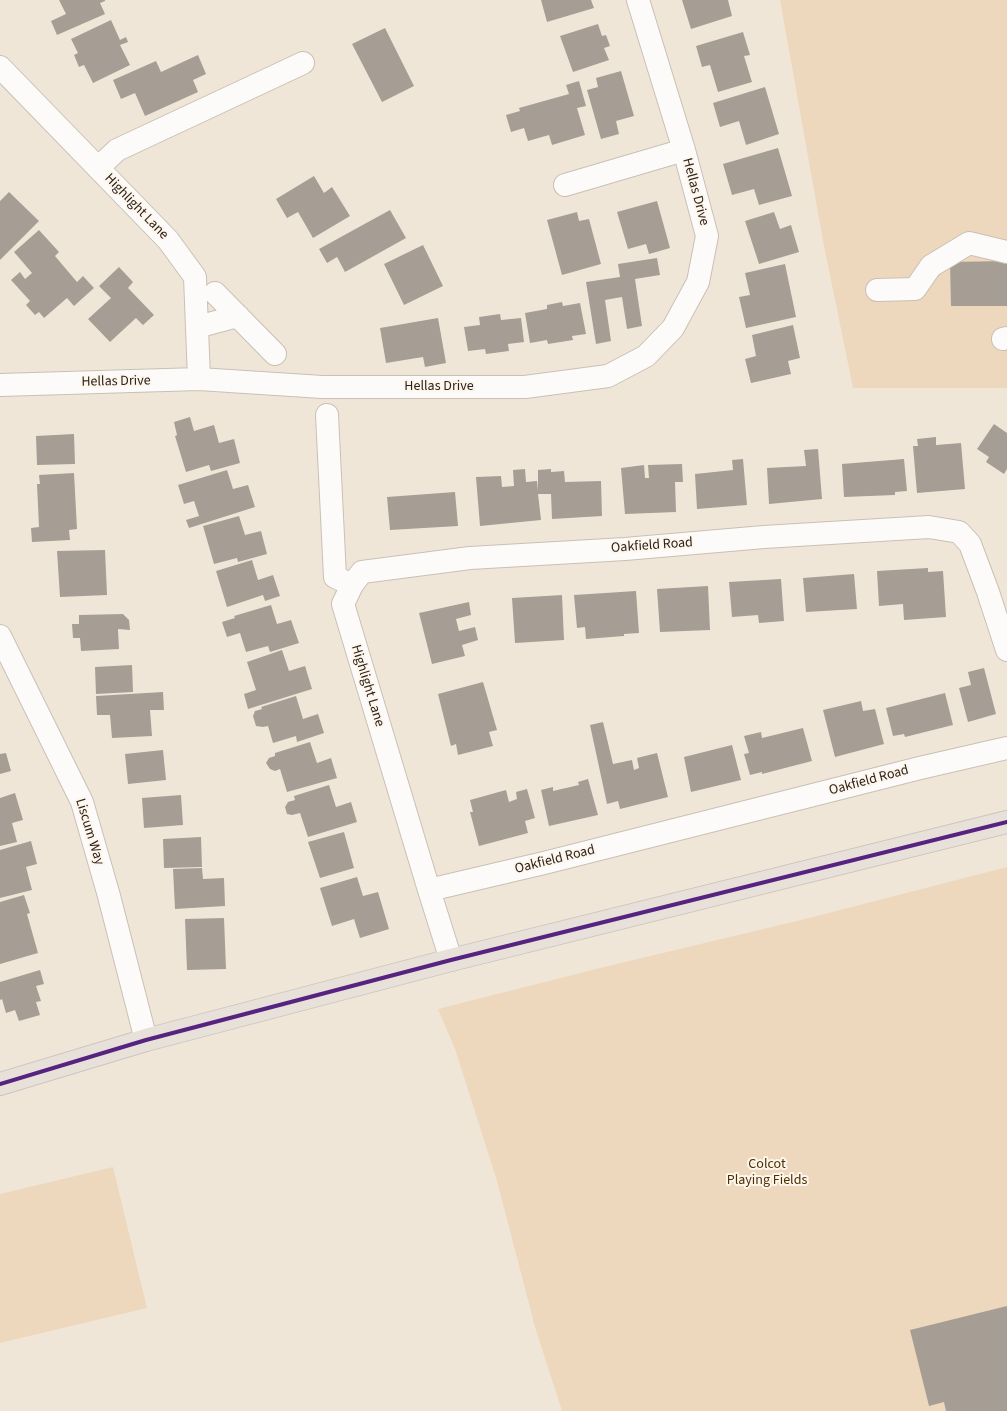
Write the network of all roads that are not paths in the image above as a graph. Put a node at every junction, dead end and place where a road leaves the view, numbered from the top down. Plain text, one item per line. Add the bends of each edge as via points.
1 (638, 0) edge
2 (303, 63) dead end
3 (0, 68) edge
4 (684, 150) junction
5 (98, 168) junction
6 (565, 185) dead end
7 (1007, 252) edge
8 (877, 290) dead end
9 (215, 293) dead end
10 (238, 316) junction
11 (197, 327) junction
12 (275, 354) dead end
13 (199, 380) junction
14 (0, 385) edge
15 (327, 415) dead end
16 (352, 585) junction
17 (0, 636) edge
18 (1007, 650) edge
19 (1007, 748) edge
20 (1007, 822) edge
21 (429, 890) junction
22 (451, 960) junction
23 (146, 1040) junction
24 (0, 1084) edge

1 - 4 street, Hellas Drive
2 - 5 street via 117,150
3 - 5 street, Highlight Lane
4 - 6 street, Hellas Drive
4 - 13 street, Hellas Drive via 707,236 698,282 673,328 646,356 608,376 525,387 322,388
5 - 11 street, Highlight Lane via 168,240 195,277
7 - 8 street via 969,243 932,266 915,289
9 - 10 street
10 - 11 street
10 - 12 street
11 - 13 street, Highlight Lane
13 - 14 street, Hellas Drive
15 - 16 street via 335,578
16 - 18 street, Oakfield Road via 362,572 470,558 930,527 959,532 970,544
16 - 21 street, Highlight Lane via 343,604
17 - 23 street, Liscum Way via 82,802
19 - 21 street, Oakfield Road via 544,864
20 - 22 main road
21 - 22 street, Highlight Lane
22 - 23 main road
23 - 24 main road

